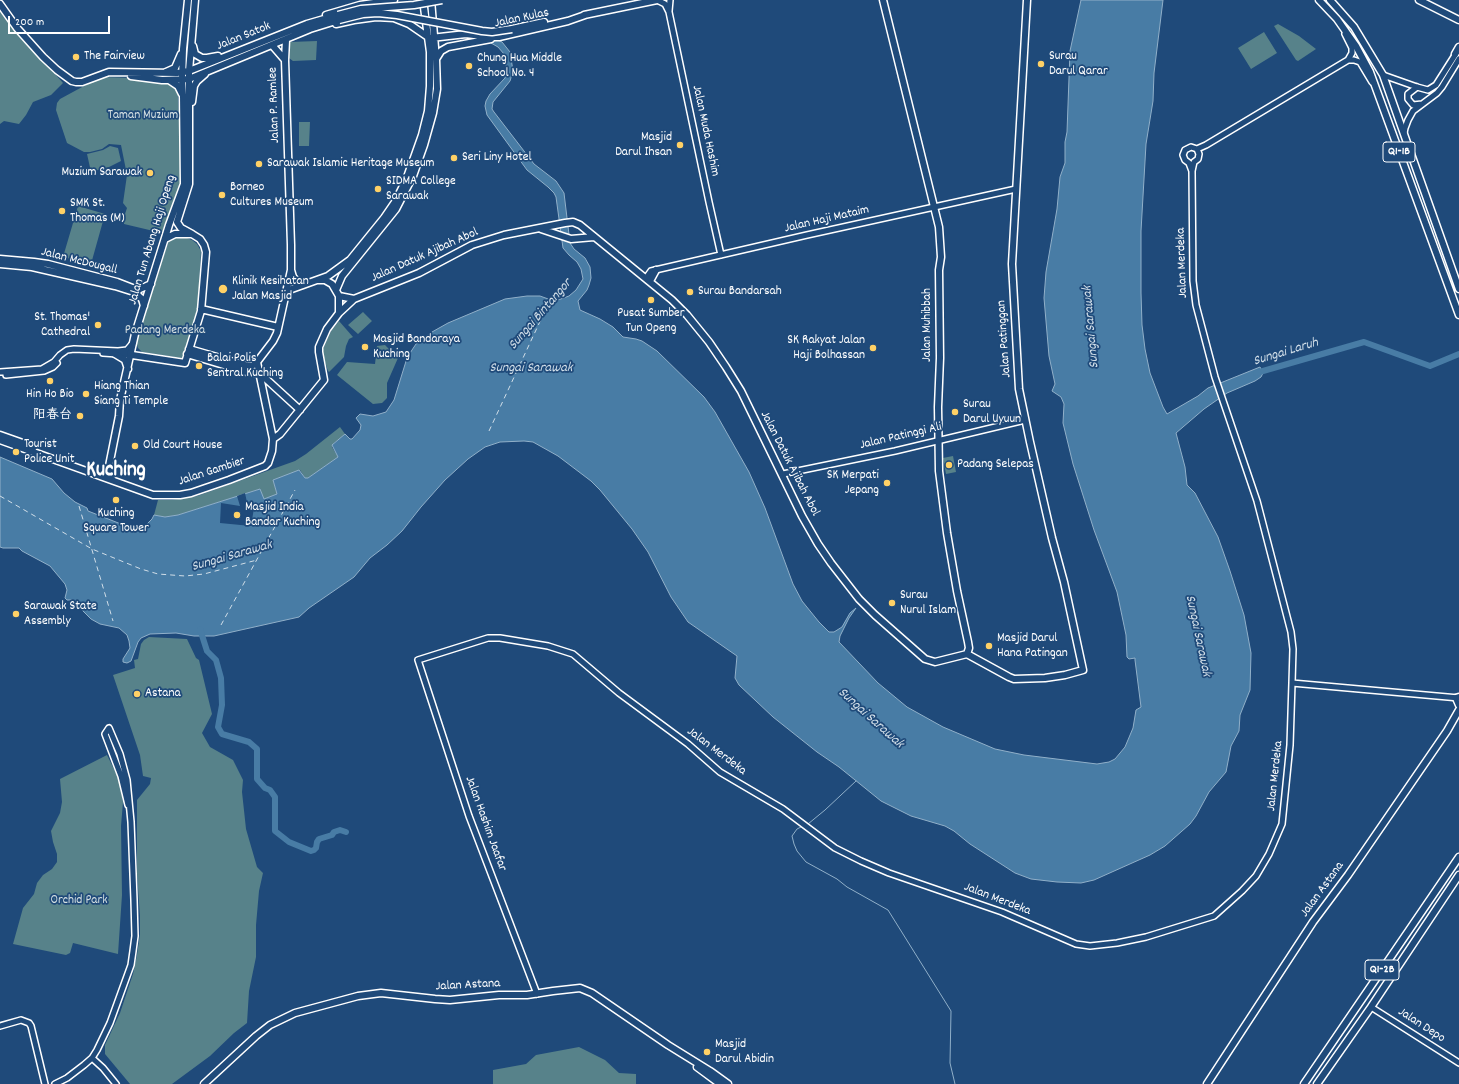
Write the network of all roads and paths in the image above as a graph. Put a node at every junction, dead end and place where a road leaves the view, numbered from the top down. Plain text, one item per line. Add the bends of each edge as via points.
1 (188, 0) edge
2 (194, 0) edge
3 (394, 0) edge
4 (423, 0) edge
5 (432, 0) edge
6 (442, 0) edge
7 (657, 0) edge
8 (670, 0) edge
9 (883, 0) edge
10 (1027, 0) edge
11 (1319, 0) edge
12 (1330, 0) edge
13 (1420, 0) edge
14 (1430, 0) edge
15 (0, 4) edge
16 (669, 12) junction
17 (588, 14) junction
18 (1459, 15) edge
19 (338, 17) junction
20 (1459, 20) edge
21 (307, 24) junction
22 (409, 24) junction
23 (1342, 25) junction
24 (499, 36) junction
25 (192, 38) junction
26 (431, 38) junction
27 (282, 41) junction
28 (272, 45) junction
29 (1459, 47) edge
30 (183, 49) junction
31 (430, 52) junction
32 (232, 53) junction
33 (1458, 54) edge
34 (436, 59) junction
35 (285, 60) junction
36 (1348, 60) junction
37 (211, 69) junction
38 (163, 73) junction
39 (103, 74) junction
40 (184, 74) junction
41 (1383, 75) junction
42 (189, 78) junction
43 (169, 80) junction
44 (1375, 86) junction
45 (1416, 88) junction
46 (183, 95) junction
47 (1423, 104) junction
48 (189, 125) junction
49 (1404, 138) junction
50 (1206, 145) junction
51 (1196, 149) junction
52 (1200, 154) junction
53 (1192, 163) junction
54 (1016, 189) junction
55 (935, 207) junction
56 (540, 228) junction
57 (192, 234) junction
58 (594, 237) junction
59 (165, 239) junction
60 (721, 255) junction
61 (0, 259) edge
62 (0, 264) edge
63 (291, 270) junction
64 (654, 271) junction
65 (639, 272) junction
66 (648, 279) junction
67 (318, 280) junction
68 (151, 284) junction
69 (303, 286) junction
70 (1459, 289) edge
71 (338, 293) junction
72 (284, 296) junction
73 (354, 299) junction
74 (144, 306) junction
75 (201, 308) junction
76 (339, 313) junction
77 (1459, 315) edge
78 (278, 327) junction
79 (133, 343) junction
80 (188, 352) junction
81 (115, 354) junction
82 (132, 355) junction
83 (257, 362) junction
84 (128, 369) junction
85 (0, 372) edge
86 (258, 373) junction
87 (0, 376) edge
88 (263, 380) junction
89 (300, 410) junction
90 (1025, 420) junction
91 (270, 427) junction
92 (280, 434) junction
93 (0, 435) edge
94 (273, 439) junction
95 (0, 440) edge
96 (938, 440) junction
97 (108, 471) junction
98 (783, 474) junction
99 (114, 481) junction
100 (967, 654) junction
101 (418, 660) joint
102 (1292, 683) junction
103 (1458, 698) edge
104 (1459, 705) edge
105 (1459, 710) edge
106 (128, 802) junction
107 (1459, 857) edge
108 (1459, 875) edge
109 (537, 993) junction
110 (1371, 1007) junction
111 (0, 1026) edge
112 (92, 1058) junction
113 (690, 1059) junction
114 (1459, 1064) edge
115 (45, 1084) edge
116 (55, 1084) edge
117 (116, 1084) edge
118 (204, 1084) edge
119 (720, 1084) edge
120 (728, 1084) edge
121 (1207, 1084) edge
122 (1304, 1084) edge
123 (1317, 1084) edge

1 - 30 main road, Jalan Tun Abang Haji Openg
2 - 25 main road, Jalan Tun Abang Haji Openg
3 - 21 main road, Jalan Satok via 360,4
4 - 26 main road
5 - 26 main road
6 - 19 main road, Jalan Satok, bridge via 361,9
7 - 16 street via 665,4
7 - 17 main road, Jalan Kulas
8 - 16 street, Jalan Muda Hashim
9 - 55 main road, Jalan Muhibbah
10 - 54 main road, Jalan Patinggan
11 - 23 main road, Q1-1B
12 - 41 main road via 1354,27
13 - 20 main road
14 - 18 main road
15 - 39 main road via 43,57 72,81 80,82
16 - 60 street, Jalan Muda Hashim
17 - 19 main road, Jalan Kulas, bridge via 492,32 378,13
17 - 24 main road, Jalan Kulas
19 - 21 main road, Jalan Satok
19 - 27 main road, Jalan Satok
21 - 32 main road, Jalan Satok
22 - 26 main road, Jalan Satok
22 - 27 main road, Jalan Satok via 386,17 363,18
22 - 31 main road via 423,39
23 - 36 street via 1352,48
23 - 44 main road, Q1-1B via 1356,46
24 - 26 main road, Jalan Kulas via 466,34
24 - 34 main road via 448,47 441,51
25 - 32 main road via 195,54 202,58
25 - 40 main road, Jalan Tun Abang Haji Openg
26 - 31 main road
26 - 34 main road
27 - 28 main road, Jalan Satok
27 - 35 main road, Jalan P. Ramlee
28 - 35 main road, Jalan P. Ramlee
28 - 37 main road, Jalan Satok
29 - 33 main road
30 - 38 main road via 175,68
30 - 40 main road, Jalan Tun Abang Haji Openg
31 - 67 main road via 428,111 406,180 384,218 350,260
32 - 40 main road, Jalan Satok
33 - 45 street via 1436,86 1428,90
33 - 47 street via 1442,86
34 - 71 main road via 437,89 433,113 413,176 396,208 342,276
35 - 63 main road, Jalan P. Ramlee
36 - 44 street via 1360,62
36 - 50 street
37 - 42 main road, Jalan Satok
37 - 48 main road via 197,80 194,86
38 - 39 main road
38 - 40 main road
39 - 43 main road
40 - 42 main road, Jalan Tun Abang Haji Openg
40 - 43 main road
40 - 46 main road, Jalan Tun Abang Haji Openg
41 - 45 street
41 - 49 main road
42 - 48 main road, Jalan Tun Abang Haji Openg
43 - 46 main road via 178,86
44 - 77 main road, Q1-1B
45 - 47 street via 1408,94 1408,99 1414,105
46 - 59 main road, Jalan Tun Abang Haji Openg via 184,184
47 - 49 street via 1408,120 1404,128
48 - 57 main road, Jalan Tun Abang Haji Openg via 189,184 177,222 181,228
49 - 70 main road
50 - 51 street
50 - 52 street
51 - 52 street
51 - 53 street via 1189,147 1183,152 1184,158
52 - 53 street
53 - 102 street, Jalan Merdeka via 1194,292 1215,377 1257,501 1293,638
54 - 55 street, Jalan Haji Mataim
54 - 90 main road, Jalan Patinggan via 1013,292 1019,389
55 - 60 street, Jalan Haji Mataim
55 - 96 main road, Jalan Muhibbah via 941,257
56 - 58 main road via 571,239
56 - 58 main road, Jalan Datuk Ajibah Abol via 573,222
56 - 73 main road, Jalan Datuk Ajibah Abol via 472,245 419,273
57 - 59 main road via 175,234
57 - 75 main road via 200,239 206,252
58 - 65 main road, Jalan Datuk Ajibah Abol
59 - 68 main road, Jalan Tun Abang Haji Openg
60 - 64 street, Jalan Haji Mataim
61 - 68 main road, Jalan McDougall via 48,264 135,289
62 - 74 main road, Jalan McDougall via 52,270 134,292 142,299
63 - 69 main road via 293,277
63 - 72 main road, Jalan P. Ramlee
64 - 65 main road
64 - 66 main road
65 - 66 main road, Jalan Datuk Ajibah Abol
66 - 98 main road, Jalan Datuk Ajibah Abol via 687,315 709,342 741,391
67 - 69 main road
67 - 71 main road via 332,284
68 - 74 main road, Jalan Tun Abang Haji Openg
69 - 72 main road via 289,290
71 - 73 main road
71 - 76 main road
72 - 78 main road, Jalan P. Ramlee
73 - 76 main road, Jalan Datuk Ajibah Abol
74 - 79 main road, Jalan Tun Abang Haji Openg
75 - 78 main road
75 - 80 main road
76 - 89 main road, Jalan Datuk Ajibah Abol via 327,329 320,347 324,380
78 - 83 main road, Jalan P. Ramlee via 273,341
79 - 82 main road, Jalan Tun Abang Haji Openg
79 - 85 street via 126,350 67,350 42,369
80 - 82 main road via 183,363
80 - 83 main road via 248,366
80 - 86 main road via 247,372
81 - 82 street
81 - 84 main road via 123,358
81 - 87 street via 74,352 66,354 44,372
82 - 84 main road, Jalan Tun Abang Haji Openg
83 - 86 main road
84 - 97 main road, Jalan Tun Abang Haji Openg
86 - 88 main road
88 - 89 main road
88 - 91 main road
89 - 92 main road, Jalan Datuk Ajibah Abol
90 - 96 street, Jalan Patinggi Ali
90 - 100 main road, Jalan Patinggan via 1084,670 1045,678 1014,679
91 - 92 main road
91 - 94 main road
92 - 94 main road, Jalan Datuk Ajibah Abol
93 - 97 main road via 100,472
94 - 99 main road, Jalan Gambier via 270,459 265,466 191,493 153,495
95 - 99 main road
96 - 98 street, Jalan Patinggi Ali
96 - 100 main road, Jalan Muhibbah via 939,472 947,533 969,648
97 - 99 main road
98 - 100 main road, Jalan Datuk Ajibah Abol via 818,544 844,582 875,615 925,659 935,662
101 - 102 street, Jalan Merdeka via 488,638 548,646 573,654 720,772 796,818 835,848 868,864 1002,912 1076,944 1090,946 1117,944 1146,937 1214,916 1256,876 1282,824 1290,745
101 - 109 street, Jalan Hashim Jaafar via 471,823
102 - 103 street
103 - 104 main road
105 - 121 main road, Jalan Astana
106 - 106 street via 121,776 104,734 109,728 124,767
106 - 112 street via 134,900 133,951 131,965 110,1023
107 - 122 main road, Q1-2B
108 - 110 main road
109 - 113 main road via 575,988 585,990
109 - 118 main road, Jalan Astana via 442,1000 381,993 294,1013 264,1029
110 - 114 street, Jalan Depo
110 - 123 main road
111 - 115 street via 21,1020 29,1023
112 - 116 street
112 - 117 street
113 - 119 main road
113 - 120 main road

